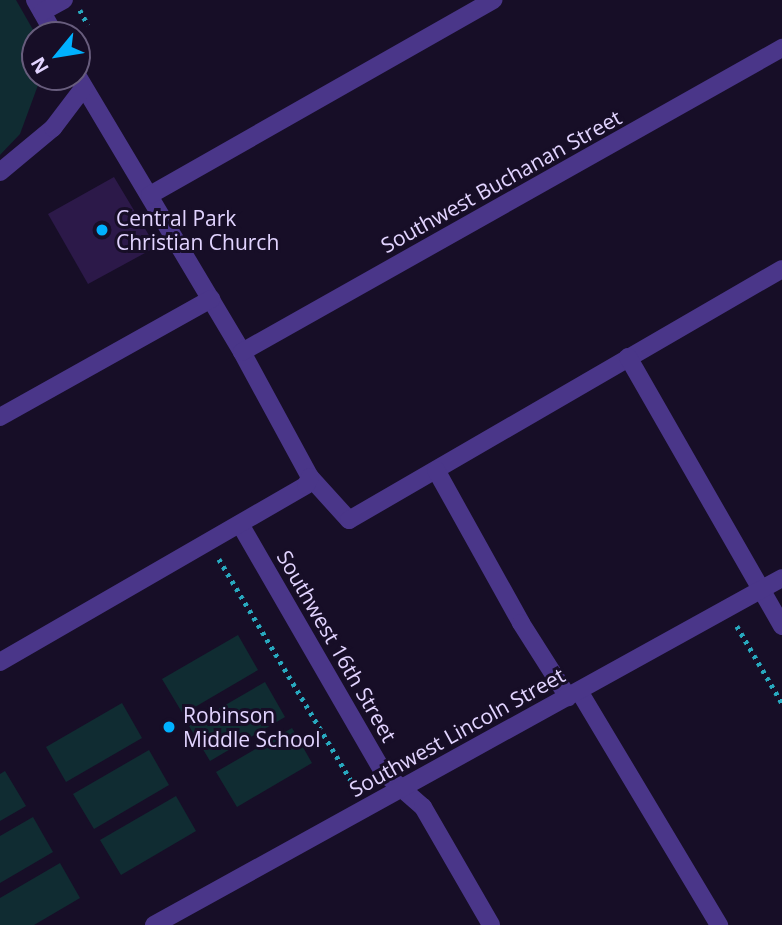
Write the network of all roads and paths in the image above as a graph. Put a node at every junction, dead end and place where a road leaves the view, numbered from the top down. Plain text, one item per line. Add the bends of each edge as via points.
1 (64, 0) edge
2 (493, 0) edge
3 (39, 6) edge
4 (782, 48) edge
5 (74, 91) edge
6 (86, 91) edge
7 (0, 172) edge
8 (150, 195) junction
9 (782, 269) edge
10 (211, 299) junction
11 (242, 352) junction
12 (628, 357) junction
13 (0, 417) edge
14 (436, 470) junction
15 (310, 477) junction
16 (240, 524) junction
17 (210, 542) junction
18 (782, 578) edge
19 (761, 590) junction
20 (727, 610) junction
21 (782, 626) edge
22 (0, 662) edge
23 (574, 694) junction
24 (782, 703) edge
25 (355, 786) dead end
26 (402, 788) junction
27 (155, 925) edge
28 (491, 925) edge
29 (719, 925) edge

1 - 3 street
2 - 8 street
4 - 11 street, Southwest Buchanan Street
5 - 7 street via 53,128
6 - 8 street
8 - 10 street
9 - 12 street
10 - 11 street
10 - 13 street
11 - 15 street
12 - 14 street
12 - 19 street
14 - 15 street via 349,520
14 - 23 street via 522,624
15 - 16 street via 306,485
16 - 17 street
16 - 26 street, Southwest 16th Street via 384,773
17 - 22 street
17 - 25 path
18 - 19 street, Southwest Lincoln Street
19 - 20 street, Southwest Lincoln Street
19 - 21 street
20 - 23 street, Southwest Lincoln Street
20 - 24 path
23 - 26 street, Southwest Lincoln Street
23 - 29 street
26 - 27 street, Southwest Lincoln Street
26 - 28 street, Southwest 16th Street via 423,807

